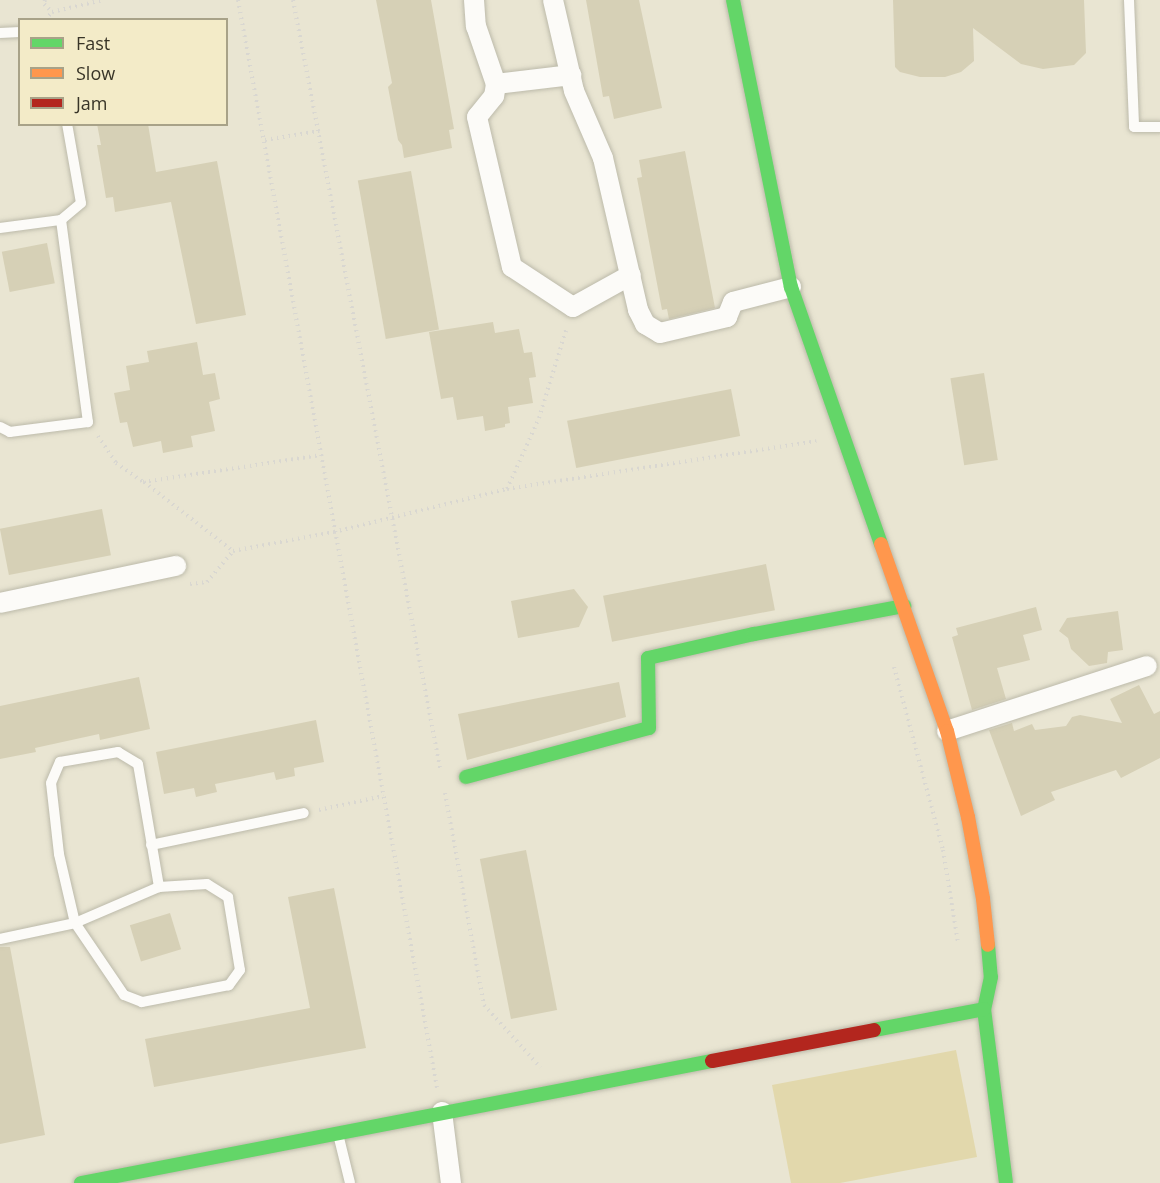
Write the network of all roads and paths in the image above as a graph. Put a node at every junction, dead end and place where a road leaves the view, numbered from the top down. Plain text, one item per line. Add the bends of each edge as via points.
1 (45, 0) edge
2 (103, 0) edge
3 (238, 0) edge
4 (293, 0) edge
5 (474, 0) edge
6 (553, 0) edge
7 (733, 0) edge
8 (1129, 0) edge
9 (52, 12) junction
10 (47, 18) edge
11 (18, 32) edge
12 (0, 33) edge
13 (571, 75) junction
14 (496, 84) junction
15 (67, 126) edge
16 (1160, 127) edge
17 (319, 131) junction
18 (265, 140) junction
19 (60, 220) junction
20 (0, 228) edge
21 (631, 275) junction
22 (790, 287) junction
23 (573, 307) junction
24 (88, 422) junction
25 (814, 429) dead end
26 (3, 431) edge
27 (818, 441) junction
28 (821, 451) dead end
29 (321, 455) junction
30 (143, 482) junction
31 (507, 489) junction
32 (393, 518) junction
33 (334, 532) junction
34 (233, 551) junction
35 (176, 566) joint
36 (0, 603) edge
37 (904, 606) junction
38 (891, 657) dead end
39 (1148, 666) dead end
40 (947, 731) junction
41 (466, 777) dead end
42 (442, 779) dead end
43 (444, 790) dead end
44 (383, 796) junction
45 (304, 813) joint
46 (151, 845) junction
47 (159, 887) junction
48 (75, 922) junction
49 (0, 939) edge
50 (960, 954) dead end
51 (984, 1009) junction
52 (563, 1092) junction
53 (442, 1112) junction
54 (338, 1132) junction
55 (81, 1183) edge
56 (350, 1183) edge
57 (451, 1183) edge
58 (1006, 1183) edge

1 - 9 path
2 - 9 path
3 - 18 path
4 - 17 path
5 - 14 street via 476,26
6 - 13 street
7 - 22 street
8 - 16 lane via 1134,127
9 - 10 path
11 - 12 lane
13 - 14 street
13 - 21 street via 603,158
14 - 23 street via 494,96 477,117 512,267
15 - 19 lane via 81,203
17 - 18 path
17 - 32 path
18 - 29 path
19 - 20 lane
19 - 24 lane
21 - 22 street via 638,310 645,324 660,333 728,317 733,302
21 - 23 street
22 - 37 street
23 - 31 path via 539,418
24 - 26 lane
24 - 30 path via 116,463
25 - 27 path
27 - 28 path
27 - 31 path
29 - 30 path
29 - 33 path
30 - 34 path
31 - 32 path
32 - 33 path
32 - 42 path
33 - 34 path
33 - 44 path
34 - 35 path via 207,582 181,585
35 - 36 street
37 - 40 street
37 - 41 street via 648,658 649,728
38 - 50 path via 943,850
39 - 40 street
40 - 51 street via 983,899 991,976
43 - 52 path via 484,1005
44 - 45 path
44 - 53 path
45 - 46 lane
46 - 47 lane
46 - 48 lane via 138,764 118,752 60,762 51,783 59,855
47 - 48 lane
47 - 48 lane via 207,884 228,897 240,970 229,985 142,1002 124,994
48 - 49 lane
51 - 52 street
51 - 58 street
52 - 53 street
53 - 54 street
53 - 57 street
54 - 55 street
54 - 56 lane

